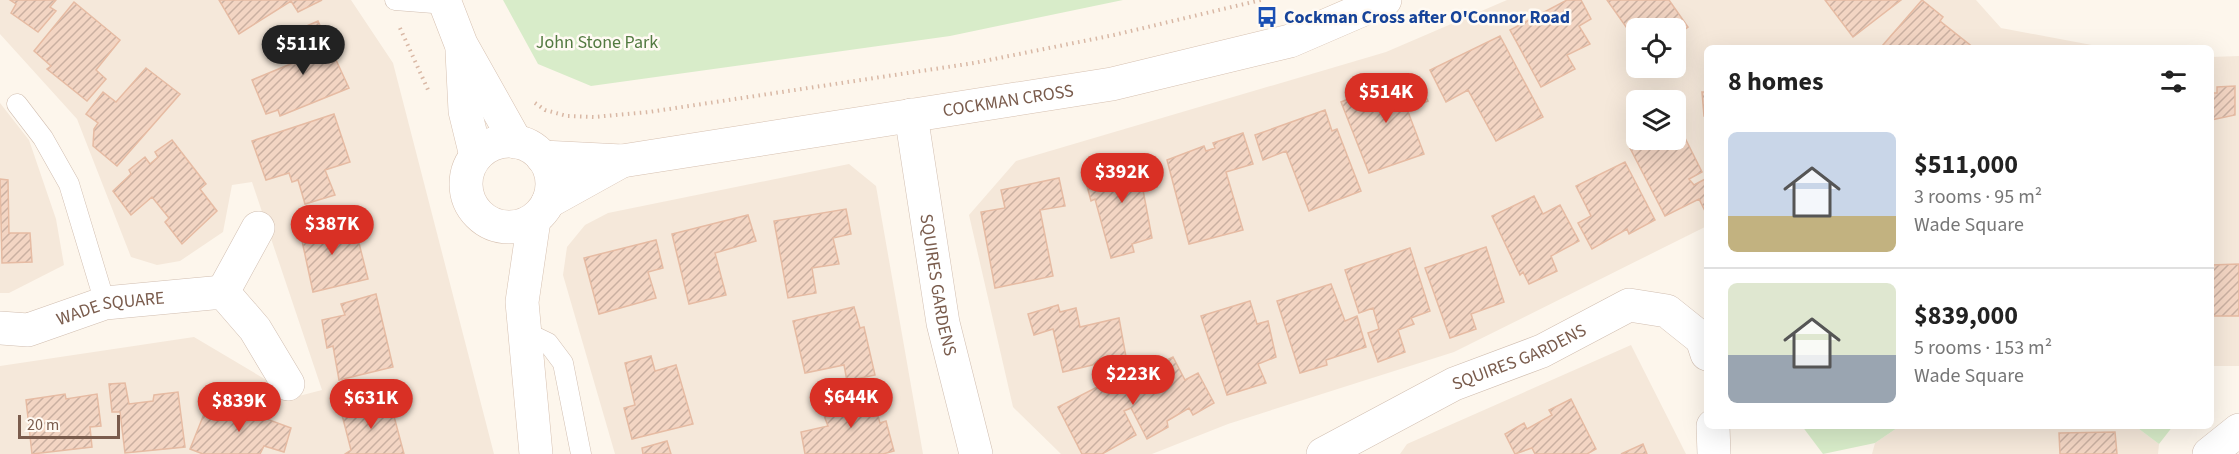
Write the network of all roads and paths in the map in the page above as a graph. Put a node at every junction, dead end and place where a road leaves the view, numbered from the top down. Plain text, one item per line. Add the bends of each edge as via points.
1 (395, 0) edge
2 (1262, 0) edge
3 (1385, 0) edge
4 (445, 2) edge
5 (398, 21) dead end
6 (461, 44) junction
7 (430, 95) dead end
8 (531, 101) dead end
9 (17, 104) dead end
10 (911, 115) junction
11 (529, 150) junction
12 (476, 156) junction
13 (622, 161) junction
14 (541, 211) junction
15 (496, 225) junction
16 (258, 228) dead end
17 (223, 292) junction
18 (105, 303) junction
19 (523, 316) junction
20 (0, 328) edge
21 (1704, 345) edge
22 (288, 384) dead end
23 (1713, 429) edge
24 (2239, 430) edge
25 (536, 454) edge
26 (581, 454) edge
27 (976, 454) edge
28 (1323, 454) edge
29 (1714, 454) edge
30 (2209, 454) edge

1 - 4 lane
2 - 8 path via 974,63 649,112 567,116
3 - 10 street, COCKMAN CROSS via 1290,41 1112,84
4 - 6 street
5 - 7 path
6 - 11 street
6 - 12 street via 465,111
9 - 18 lane via 43,138 69,184
10 - 13 street, COCKMAN CROSS
10 - 27 street, SQUIRES GARDENS via 943,323
11 - 12 street via 501,142
11 - 13 street, COCKMAN CROSS
11 - 14 street via 552,178
12 - 15 street via 466,183 468,196 474,209
13 - 14 street, COCKMAN CROSS
14 - 15 street via 522,225
14 - 19 street
15 - 19 street
16 - 17 street
17 - 18 street, WADE SQUARE
17 - 22 street via 255,329
18 - 20 street, WADE SQUARE via 28,330
19 - 25 street
19 - 26 lane via 563,363
21 - 28 street, SQUIRES GARDENS via 1702,339 1667,311 1629,305 1542,351 1454,384
23 - 29 street
24 - 30 street

